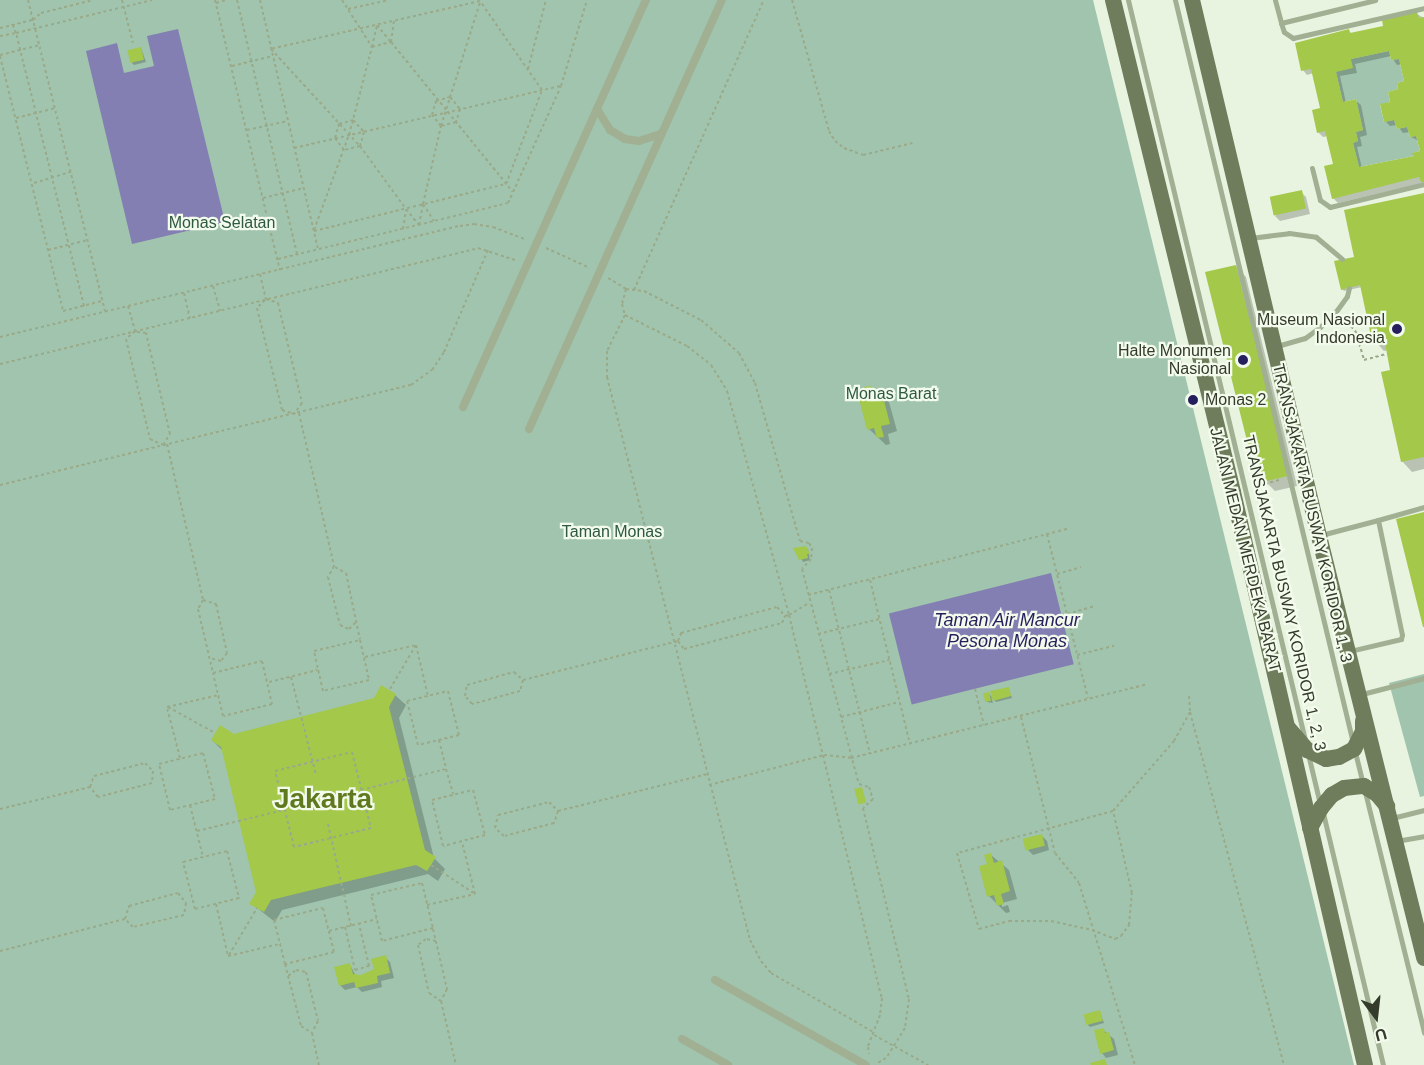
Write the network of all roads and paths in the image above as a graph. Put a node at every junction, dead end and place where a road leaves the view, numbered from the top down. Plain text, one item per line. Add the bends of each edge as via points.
1 (28, 0) edge
2 (93, 0) edge
3 (122, 0) edge
4 (152, 0) edge
5 (226, 0) edge
6 (237, 0) edge
7 (260, 0) edge
8 (342, 0) edge
9 (389, 0) edge
10 (546, 0) edge
11 (587, 0) edge
12 (646, 0) edge
13 (722, 0) edge
14 (764, 0) edge
15 (792, 0) edge
16 (1113, 0) edge
17 (1128, 0) edge
18 (1175, 0) edge
19 (1192, 0) edge
20 (1275, 0) edge
21 (1376, 0) edge
22 (216, 1) edge
23 (480, 1) edge
24 (124, 7) junction
25 (348, 9) junction
26 (1424, 9) edge
27 (33, 20) junction
28 (394, 21) junction
29 (1281, 23) junction
30 (13, 25) junction
31 (377, 25) junction
32 (0, 28) edge
33 (361, 28) junction
34 (35, 29) junction
35 (16, 33) junction
36 (0, 36) edge
37 (391, 42) junction
38 (133, 43) dead end
39 (40, 45) junction
40 (372, 47) junction
41 (271, 49) junction
42 (20, 50) junction
43 (0, 56) edge
44 (273, 56) junction
45 (252, 61) junction
46 (231, 66) junction
47 (528, 69) junction
48 (561, 86) junction
49 (542, 90) junction
50 (450, 97) junction
51 (436, 100) junction
52 (56, 108) junction
53 (460, 109) junction
54 (597, 109) junction
55 (35, 113) junction
56 (446, 113) junction
57 (432, 116) junction
58 (16, 118) junction
59 (353, 120) junction
60 (288, 121) junction
61 (456, 122) junction
62 (339, 124) junction
63 (267, 126) junction
64 (441, 126) junction
65 (247, 130) junction
66 (364, 132) junction
67 (661, 134) junction
68 (349, 135) junction
69 (335, 138) junction
70 (913, 144) dead end
71 (360, 146) junction
72 (294, 148) junction
73 (344, 150) junction
74 (1312, 168) dead end
75 (71, 172) junction
76 (51, 178) junction
77 (32, 183) junction
78 (506, 184) junction
79 (1424, 184) edge
80 (304, 188) junction
81 (513, 192) junction
82 (283, 193) junction
83 (263, 198) junction
84 (423, 204) junction
85 (406, 209) junction
86 (435, 221) junction
87 (419, 225) junction
88 (403, 229) junction
89 (314, 231) junction
90 (1248, 238) junction
91 (88, 240) junction
92 (536, 244) junction
93 (68, 245) junction
94 (318, 249) junction
95 (48, 250) junction
96 (488, 250) junction
97 (297, 254) junction
98 (278, 259) junction
99 (1342, 260) dead end
100 (527, 264) junction
101 (280, 270) junction
102 (597, 272) junction
103 (260, 274) junction
104 (213, 286) junction
105 (1349, 288) dead end
106 (626, 289) junction
107 (634, 290) junction
108 (184, 293) junction
109 (266, 299) junction
110 (102, 301) junction
111 (84, 306) junction
112 (128, 306) junction
113 (1337, 310) junction
114 (220, 311) junction
115 (105, 312) junction
116 (625, 315) junction
117 (190, 318) junction
118 (135, 332) junction
119 (0, 337) edge
120 (1275, 346) junction
121 (1387, 354) dead end
122 (0, 364) edge
123 (463, 407) dead end
124 (299, 413) junction
125 (294, 414) junction
126 (529, 429) dead end
127 (165, 444) junction
128 (1291, 477) junction
129 (0, 484) edge
130 (1246, 488) junction
131 (1424, 507) edge
132 (1378, 520) junction
133 (1070, 528) dead end
134 (1047, 534) junction
135 (1319, 536) junction
136 (334, 566) junction
137 (1081, 567) dead end
138 (1057, 574) junction
139 (869, 579) junction
140 (829, 590) junction
141 (808, 595) junction
142 (204, 600) junction
143 (810, 602) junction
144 (1095, 606) dead end
145 (1067, 614) junction
146 (789, 615) junction
147 (784, 616) junction
148 (879, 619) junction
149 (357, 621) junction
150 (839, 629) junction
151 (818, 634) junction
152 (360, 640) junction
153 (678, 641) junction
154 (673, 642) junction
155 (416, 645) junction
156 (1114, 646) dead end
157 (1348, 651) junction
158 (1077, 655) junction
159 (210, 658) junction
160 (364, 658) junction
161 (889, 660) junction
162 (849, 669) junction
163 (318, 670) junction
164 (213, 673) junction
165 (829, 674) junction
166 (291, 677) junction
167 (1424, 678) edge
168 (523, 680) junction
169 (267, 683) junction
170 (1147, 684) dead end
171 (390, 689) dead end
172 (975, 689) dead end
173 (219, 695) junction
174 (428, 696) junction
175 (1189, 696) dead end
176 (1088, 698) junction
177 (900, 702) junction
178 (1361, 703) junction
179 (167, 707) junction
180 (860, 712) junction
181 (1190, 712) junction
182 (1021, 716) junction
183 (840, 717) junction
184 (984, 725) junction
185 (1288, 728) junction
186 (215, 733) dead end
187 (439, 740) junction
188 (910, 744) junction
189 (1354, 749) junction
190 (1307, 750) junction
191 (870, 754) junction
192 (824, 755) junction
193 (851, 758) junction
194 (180, 759) junction
195 (313, 762) junction
196 (446, 769) junction
197 (706, 774) junction
198 (316, 775) dead end
199 (709, 785) junction
200 (1364, 786) junction
201 (90, 787) junction
202 (362, 790) junction
203 (453, 794) junction
204 (190, 805) junction
205 (1321, 807) junction
206 (0, 809) edge
207 (285, 809) junction
208 (1424, 810) edge
209 (558, 811) junction
210 (1113, 812) junction
211 (1389, 812) junction
212 (328, 824) dead end
213 (1310, 828) junction
214 (1048, 829) junction
215 (197, 831) junction
216 (1424, 836) edge
217 (332, 838) junction
218 (462, 841) junction
219 (1395, 841) junction
220 (203, 856) junction
221 (431, 865) dead end
222 (475, 894) junction
223 (216, 904) junction
224 (427, 905) junction
225 (257, 908) dead end
226 (125, 919) junction
227 (377, 920) junction
228 (359, 924) junction
229 (351, 926) junction
230 (345, 927) junction
231 (433, 928) junction
232 (1092, 930) junction
233 (329, 932) junction
234 (436, 941) junction
235 (279, 944) junction
236 (0, 951) edge
237 (228, 956) junction
238 (1424, 958) edge
239 (285, 964) junction
240 (288, 976) junction
241 (715, 980) dead end
242 (441, 1001) junction
243 (312, 1033) junction
244 (1424, 1033) edge
245 (874, 1034) junction
246 (682, 1039) dead end
247 (895, 1046) junction
248 (868, 1060) edge
249 (319, 1065) edge
250 (456, 1065) edge
251 (728, 1065) edge
252 (874, 1065) edge
253 (928, 1065) edge
254 (1135, 1065) edge
255 (1284, 1065) edge
256 (1365, 1065) edge
257 (1383, 1065) edge

1 - 27 path
2 - 27 path via 41,13
3 - 24 path
4 - 24 path
5 - 22 path
6 - 45 path
7 - 41 path
8 - 25 path
9 - 25 path
10 - 47 path
11 - 48 path
12 - 54 street
13 - 67 street
14 - 107 path
15 - 70 path via 835,141 863,155
16 - 185 main road, JALAN MEDAN MERDEKA BARAT
17 - 130 lane, TRANSJAKARTA BUSWAY KORIDOR 1, 2, 3
18 - 128 lane, TRANSJAKARTA BUSWAY KORIDOR 1, 3
19 - 90 main road
20 - 29 lane
21 - 29 lane
22 - 46 path
23 - 28 path
23 - 47 path
23 - 50 path
24 - 34 path
24 - 38 path
25 - 33 path
26 - 29 lane via 1293,38 1284,32
27 - 30 path
27 - 34 path
28 - 31 path
28 - 37 path
30 - 32 path
30 - 35 path
31 - 33 path
31 - 37 path
31 - 40 path
33 - 40 path
33 - 41 path
34 - 35 path
34 - 39 path
35 - 36 path
35 - 42 path
37 - 40 path
37 - 51 path
39 - 42 path
39 - 52 path
40 - 59 path
41 - 44 path
41 - 62 path
42 - 43 path
42 - 55 path
43 - 58 path
44 - 45 path
44 - 60 path
45 - 46 path
45 - 63 path
46 - 65 path
47 - 49 path
48 - 49 path
48 - 81 path
49 - 53 path
49 - 78 path
50 - 51 path
50 - 53 path
50 - 56 path
51 - 56 path
51 - 57 path
52 - 55 path
52 - 75 path
53 - 56 path
53 - 61 path
54 - 67 street via 605,125 625,139 639,141
54 - 92 street
55 - 58 path
55 - 76 path
56 - 57 path
56 - 61 path
56 - 64 path
57 - 64 path
57 - 66 path
58 - 77 path
59 - 62 path
59 - 66 path
59 - 68 path
60 - 63 path
60 - 72 path
61 - 64 path
61 - 78 path
62 - 68 path
62 - 69 path
63 - 65 path
63 - 82 path
64 - 84 path
65 - 83 path
66 - 68 path
66 - 71 path
67 - 102 street
68 - 69 path
68 - 71 path
68 - 73 path
69 - 72 path
69 - 73 path
71 - 73 path
71 - 85 path
72 - 80 path
73 - 89 path
74 - 79 lane via 1320,200 1330,207
75 - 76 path
75 - 91 path
76 - 77 path
76 - 93 path
77 - 95 path
78 - 81 path
78 - 84 path
80 - 82 path
80 - 89 path
81 - 86 path via 508,203
82 - 83 path
82 - 97 path
83 - 98 path
84 - 85 path
84 - 86 path
84 - 87 path
85 - 87 path
85 - 88 path
85 - 89 path
86 - 87 path
87 - 88 path
88 - 94 path
89 - 94 path
90 - 99 lane via 1289,233 1316,237
90 - 120 main road
91 - 93 path
91 - 110 path
92 - 100 street
92 - 101 path via 474,224
92 - 102 path
93 - 95 path
93 - 111 path
94 - 97 path
95 - 111 path via 63,311
96 - 100 path
96 - 109 path via 478,248
96 - 124 path via 444,352 421,379 411,385
97 - 98 path
98 - 101 path
100 - 123 street
101 - 103 path
102 - 106 path
102 - 126 street
103 - 104 path
103 - 109 path
104 - 108 path
104 - 114 path
105 - 113 lane
106 - 107 path
106 - 116 path via 622,304
107 - 141 path via 644,291 700,320 733,348 750,370 800,542 809,543 812,548 811,559 802,569
108 - 112 path
108 - 117 path
109 - 114 path
109 - 125 path via 278,303 302,404
109 - 125 path via 257,308 265,342 282,410
110 - 111 path
110 - 115 path
112 - 115 path
112 - 118 path
113 - 120 lane via 1305,338
113 - 121 path via 1356,332 1364,360
114 - 117 path
115 - 119 path
116 - 146 path via 687,346 711,365 728,391
116 - 154 path via 607,351 607,377
117 - 118 path
118 - 122 path
118 - 127 path via 146,333 170,434
118 - 127 path via 126,339 150,439
120 - 135 main road
124 - 125 path
124 - 136 path
125 - 127 path
127 - 129 path
127 - 142 path
128 - 130 path
128 - 189 lane, TRANSJAKARTA BUSWAY KORIDOR 1, 3
130 - 190 lane, TRANSJAKARTA BUSWAY KORIDOR 1, 2, 3
131 - 132 lane
132 - 135 lane
132 - 157 lane via 1402,635 1401,639
133 - 134 path
134 - 138 path
134 - 139 path
135 - 157 main road
136 - 149 path via 345,573
136 - 149 path via 328,577 340,625 350,629
137 - 138 path
138 - 145 path
139 - 140 path
139 - 148 path
140 - 141 path
140 - 150 path
141 - 143 path
142 - 159 path via 198,609
142 - 159 path via 216,604 227,653 221,661
143 - 146 path
143 - 151 path
144 - 145 path
145 - 158 path
146 - 147 path
146 - 192 path
147 - 153 path via 777,607 681,633
147 - 153 path via 783,623 684,649
148 - 150 path
148 - 161 path
149 - 152 path
150 - 151 path
150 - 162 path
151 - 165 path
152 - 160 path
152 - 163 path via 314,651
153 - 154 path
154 - 168 path
154 - 197 path
155 - 160 path
155 - 171 path
155 - 174 path
156 - 158 path
157 - 178 main road
158 - 176 path
159 - 164 path
160 - 163 path via 369,680 323,691
161 - 162 path
161 - 177 path
162 - 165 path
162 - 180 path
163 - 166 path
164 - 169 path via 262,661
164 - 173 path
165 - 183 path
166 - 169 path
166 - 195 path
167 - 178 lane
168 - 168 path via 514,672 467,685 465,696 472,704 520,691
169 - 173 path via 273,704 223,716
170 - 176 path
172 - 184 path
173 - 179 path
174 - 187 path via 448,691 459,735
174 - 187 path via 407,701 418,745
175 - 181 path
176 - 182 path
177 - 180 path
177 - 188 path
178 - 189 main road via 1363,731
178 - 211 main road
179 - 186 path
179 - 194 path
180 - 183 path
180 - 191 path
181 - 210 path via 1174,741
181 - 255 path
182 - 184 path
182 - 214 path
183 - 193 path
184 - 188 path
185 - 190 main road
185 - 213 main road, JALAN MEDAN MERDEKA BARAT
187 - 196 path
188 - 191 path
189 - 190 main road via 1326,759
189 - 200 lane, TRANSJAKARTA BUSWAY KORIDOR 1, 3
190 - 205 lane, TRANSJAKARTA BUSWAY KORIDOR 1, 2, 3
191 - 193 path
192 - 193 path
192 - 199 path
192 - 245 path via 882,998
193 - 247 path via 859,784 869,787 873,799 863,808 909,999 904,1028
194 - 204 path via 159,764 170,810
194 - 204 path via 203,753 214,799
195 - 198 path
195 - 202 path via 352,752
195 - 207 path via 275,771
196 - 202 path
196 - 203 path
197 - 199 path
197 - 209 path
199 - 245 path via 746,927 761,961 771,973
200 - 205 main road via 1340,790
200 - 211 main road via 1377,794
200 - 244 lane, TRANSJAKARTA BUSWAY KORIDOR 1, 3
201 - 201 path via 94,776 145,763 153,771 152,783 98,797
201 - 206 path
202 - 217 path via 371,828
203 - 218 path via 432,800 443,846
203 - 218 path via 473,790 485,835
204 - 215 path
205 - 213 main road
205 - 257 lane, TRANSJAKARTA BUSWAY KORIDOR 1, 2, 3
207 - 215 path
207 - 217 path via 294,847
208 - 211 lane
209 - 209 path via 554,823 504,836 495,828 498,815 549,802
210 - 214 path
210 - 232 path via 1132,893 1129,925 1115,939
211 - 219 main road
212 - 217 path
213 - 256 main road, JALAN MEDAN MERDEKA BARAT
214 - 232 path via 1055,853 1079,884
214 - 232 path via 957,853 979,929 1009,921 1051,921
215 - 220 path
216 - 219 lane
217 - 229 path
218 - 222 path
219 - 238 main road
220 - 223 path via 183,862 195,909
220 - 223 path via 227,851 239,898
221 - 222 path
222 - 224 path
223 - 237 path
224 - 227 path via 422,883 371,895
224 - 231 path
225 - 237 path
226 - 226 path via 133,927 184,915 186,903 178,893 129,906
226 - 236 path
227 - 228 path
227 - 231 path via 382,941
228 - 229 path
228 - 230 path via 369,966 355,970
229 - 230 path
230 - 233 path
231 - 234 path
232 - 254 path
233 - 235 path via 323,908 274,920
233 - 239 path via 334,952
234 - 242 path via 447,989
234 - 242 path via 426,939 418,945 429,993
235 - 237 path
235 - 239 path
239 - 240 path
240 - 243 path via 301,1026
240 - 243 path via 296,970 306,972 318,1021
241 - 248 street
242 - 250 path
243 - 249 path
245 - 247 path
245 - 248 path
246 - 251 street
247 - 252 path
247 - 253 path

